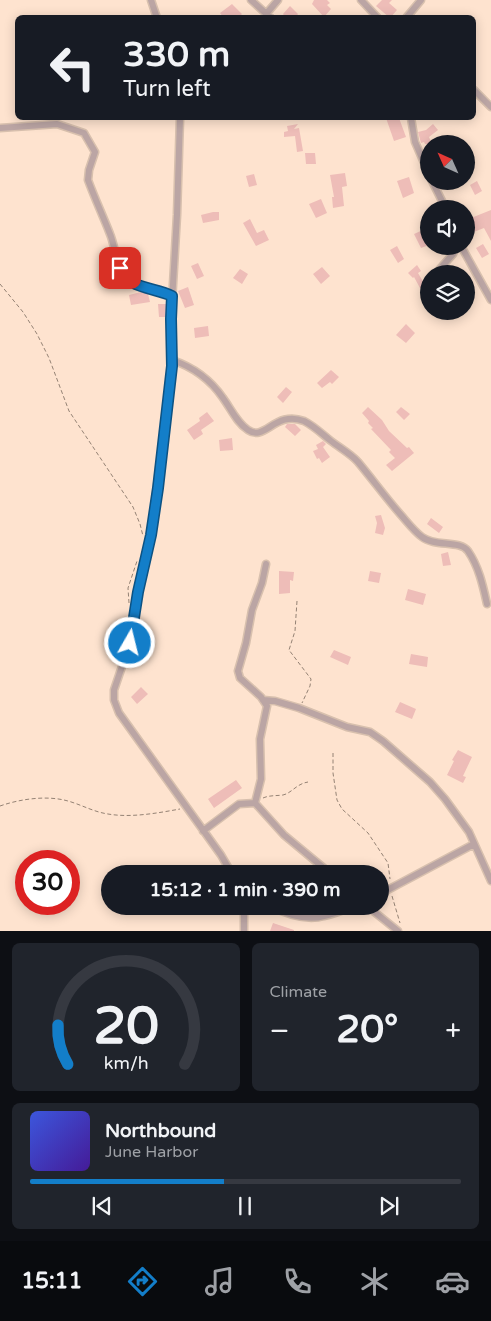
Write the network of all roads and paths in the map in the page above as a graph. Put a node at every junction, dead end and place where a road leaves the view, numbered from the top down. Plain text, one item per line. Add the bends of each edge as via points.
1 (151, 0) edge
2 (251, 0) edge
3 (278, 0) edge
4 (361, 0) edge
5 (421, 0) edge
6 (156, 15) edge
7 (267, 15) edge
8 (269, 15) edge
9 (375, 15) edge
10 (408, 15) edge
11 (476, 92) edge
12 (491, 107) edge
13 (180, 120) edge
14 (411, 120) edge
15 (0, 128) edge
16 (420, 153) edge
17 (452, 255) edge
18 (466, 255) edge
19 (443, 265) edge
20 (0, 284) edge
21 (172, 296) junction
22 (491, 300) edge
23 (172, 360) junction
24 (142, 541) dead end
25 (139, 558) dead end
26 (266, 564) dead end
27 (297, 601) dead end
28 (486, 604) dead end
29 (129, 605) dead end
30 (263, 700) junction
31 (299, 708) junction
32 (333, 753) dead end
33 (308, 782) dead end
34 (255, 803) junction
35 (0, 806) edge
36 (187, 808) junction
37 (204, 831) junction
38 (474, 844) junction
39 (226, 865) edge
40 (320, 865) edge
41 (491, 881) edge
42 (391, 887) junction
43 (244, 915) edge
44 (296, 915) edge
45 (328, 915) edge
46 (381, 915) edge
47 (400, 929) edge
48 (244, 931) edge

1 - 6 street
2 - 7 street
3 - 8 street
4 - 9 street
5 - 10 street
11 - 12 street
13 - 21 street
14 - 16 street
15 - 21 street via 57,124 84,133 95,152 88,180 122,274 136,285
17 - 19 street
18 - 22 street
20 - 24 path via 37,334 69,411 133,507
21 - 23 street
23 - 28 street via 201,374 249,431 261,433 286,419 302,420 315,428 358,462 423,538 438,544 457,545 468,551 482,580
23 - 36 street via 152,526 131,640 113,696 119,713
25 - 29 path via 128,588
26 - 30 street via 238,671 240,678
27 - 31 path via 295,630 289,650 312,683
30 - 31 street
30 - 34 street via 267,709 261,732 260,779
31 - 38 street via 347,727 370,732 383,741 440,792 465,825
32 - 42 path via 337,800 342,809 365,828 386,860
33 - 34 path via 285,794 267,796
34 - 37 street via 239,804
34 - 40 street via 284,834
35 - 36 path via 49,798 120,816
36 - 37 street
37 - 39 street
38 - 41 street
38 - 42 street
42 - 47 path
43 - 48 street
44 - 45 street
46 - 47 street

